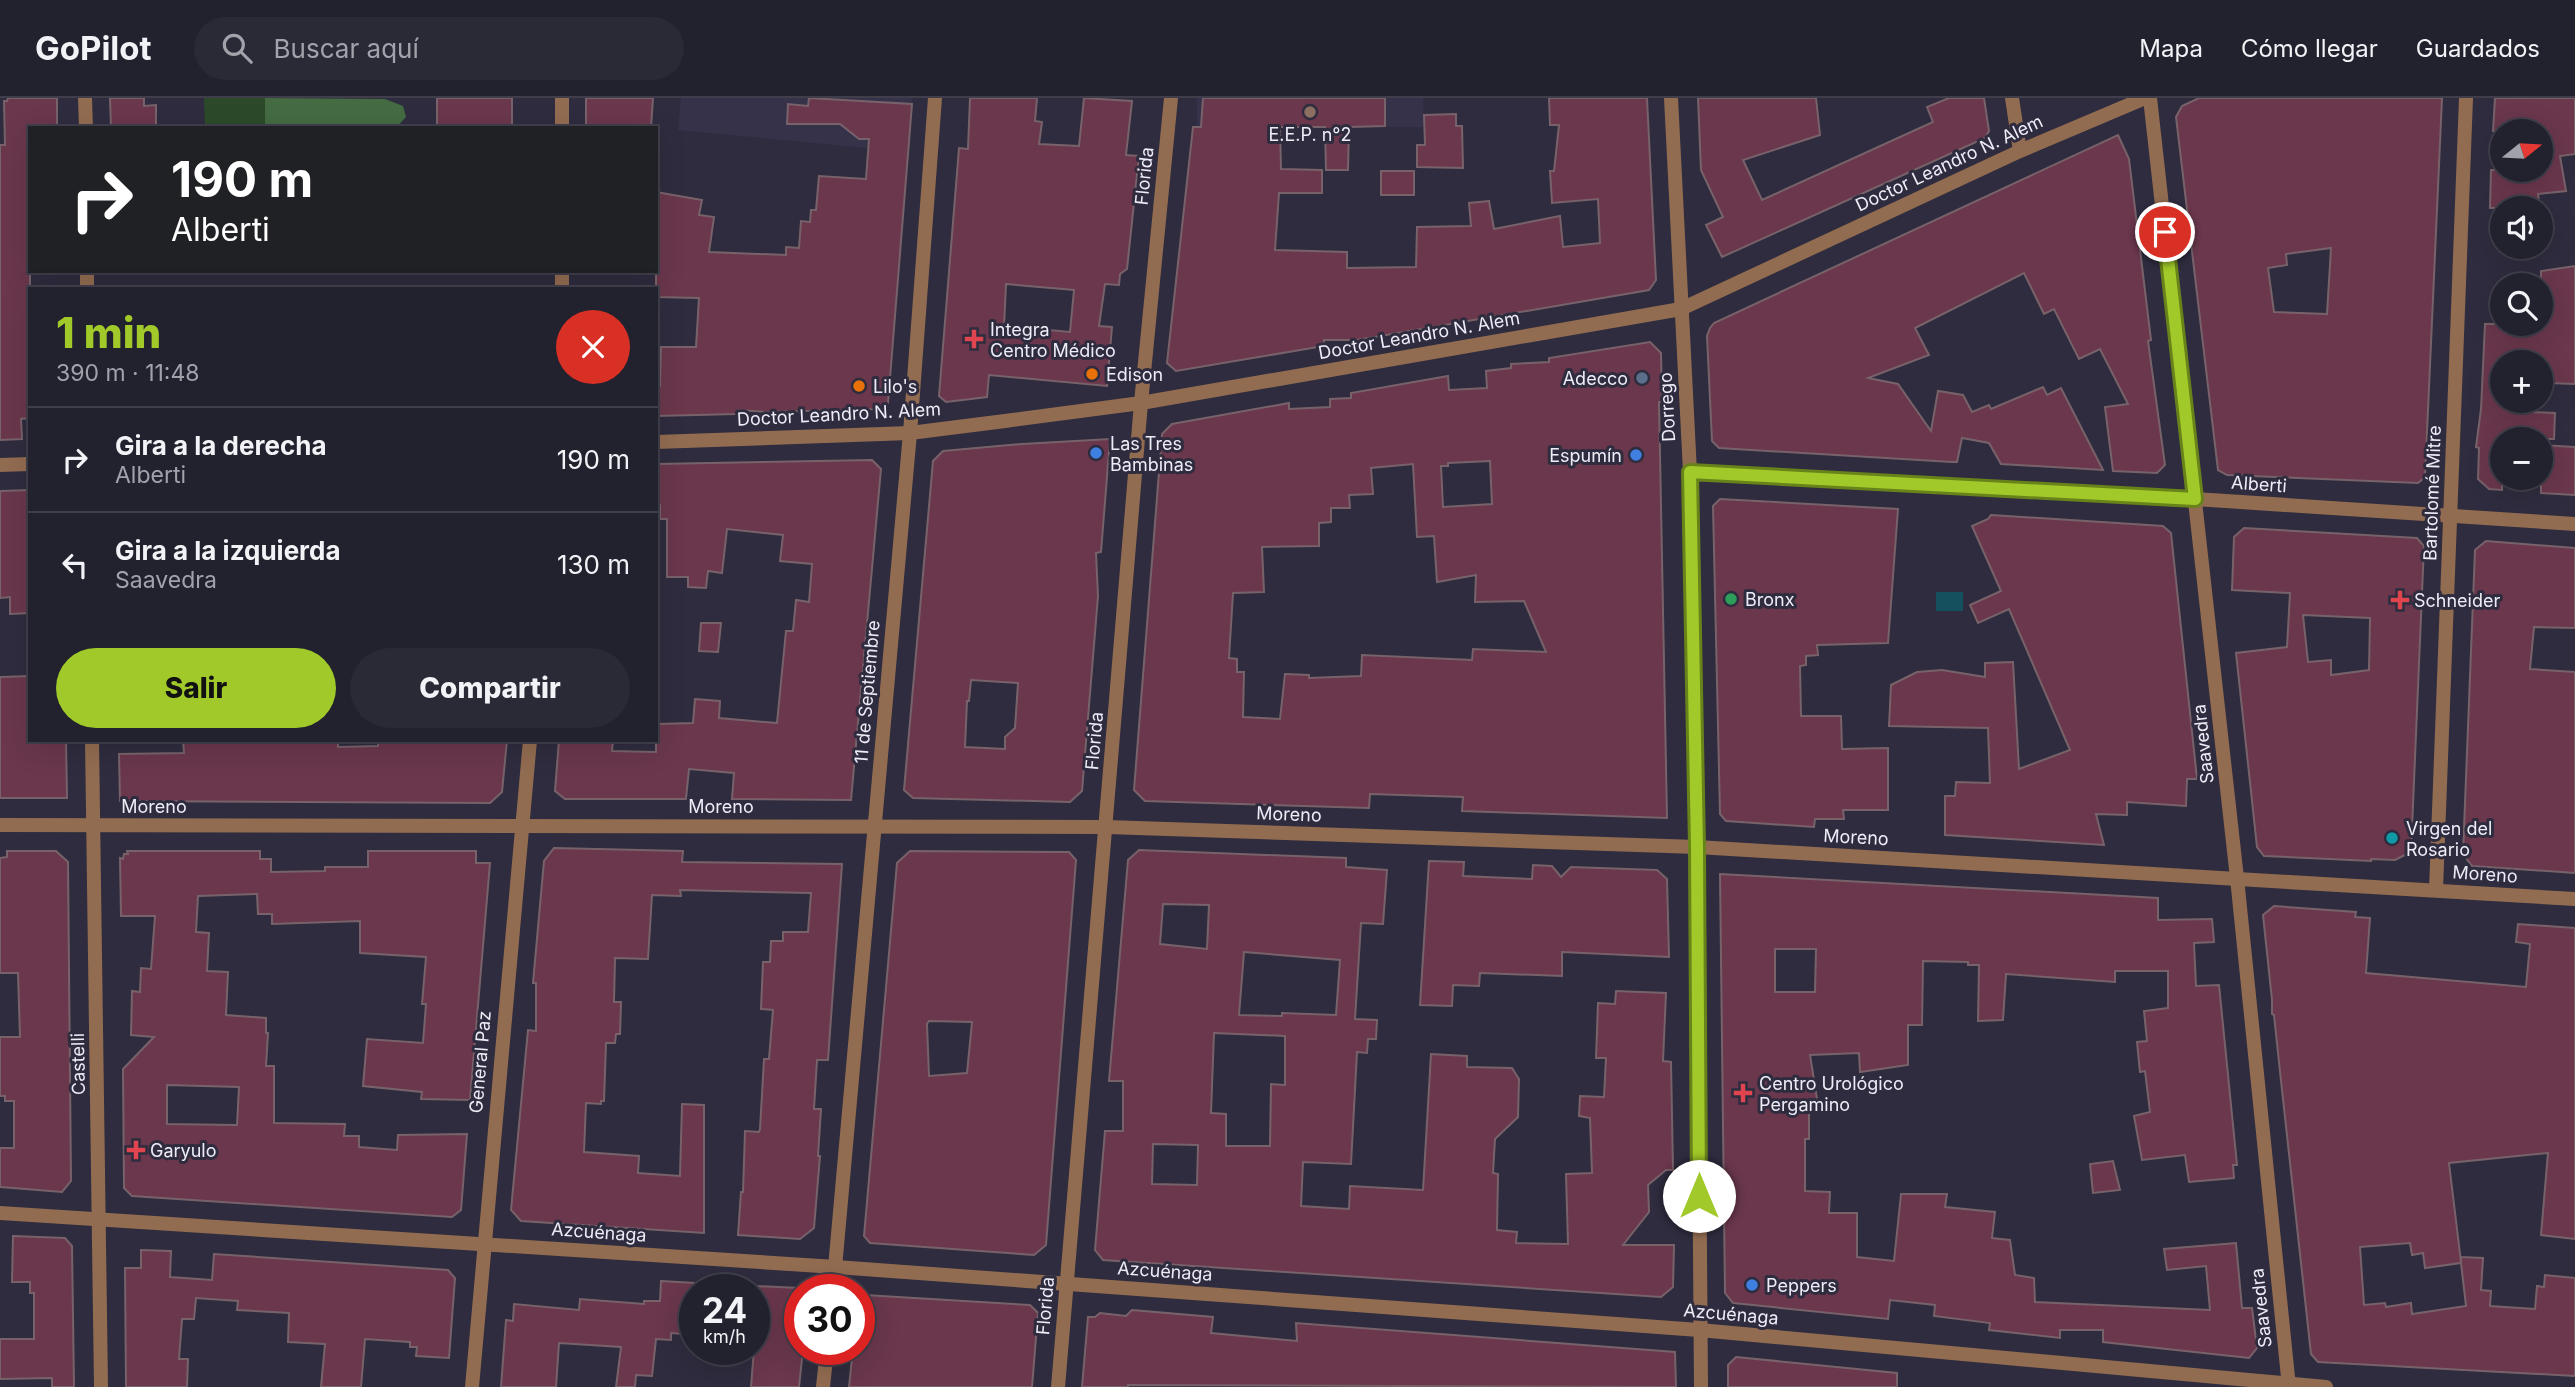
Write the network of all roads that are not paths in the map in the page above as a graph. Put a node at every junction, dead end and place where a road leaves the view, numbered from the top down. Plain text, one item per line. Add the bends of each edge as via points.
1 (85, 98) edge
2 (562, 98) edge
3 (935, 98) edge
4 (1171, 98) edge
5 (1671, 98) edge
6 (2012, 98) edge
7 (2147, 98) edge
8 (2466, 98) edge
9 (86, 126) edge
10 (562, 126) edge
11 (2020, 151) junction
12 (1681, 309) junction
13 (1141, 403) junction
14 (909, 433) junction
15 (658, 442) edge
16 (28, 464) edge
17 (0, 465) edge
18 (1690, 472) junction
19 (2195, 499) junction
20 (2450, 515) junction
21 (2575, 524) edge
22 (92, 742) edge
23 (530, 742) edge
24 (0, 825) edge
25 (93, 825) junction
26 (521, 825) junction
27 (875, 825) junction
28 (1107, 827) junction
29 (1697, 847) junction
30 (2236, 878) junction
31 (2436, 890) junction
32 (2575, 900) edge
33 (0, 1213) edge
34 (100, 1220) junction
35 (483, 1244) junction
36 (835, 1267) junction
37 (834, 1274) edge
38 (1067, 1283) junction
39 (1699, 1330) junction
40 (825, 1365) edge
41 (2289, 1386) edge
42 (101, 1387) edge
43 (472, 1387) edge
44 (823, 1387) edge
45 (1058, 1387) edge
46 (1701, 1387) edge
47 (2326, 1387) edge

1 - 9 street
2 - 10 street
3 - 14 street, 11 de Septiembre
4 - 13 street, Florida
5 - 12 street, Dorrego
6 - 11 street
7 - 11 street, Doctor Leandro N. Alem
7 - 19 street, Saavedra
8 - 20 street, Bartolomé Mitre
11 - 12 street, Doctor Leandro N. Alem
12 - 13 street, Doctor Leandro N. Alem
12 - 18 street, Dorrego
13 - 14 street, Doctor Leandro N. Alem
13 - 28 street, Florida
14 - 15 street, Doctor Leandro N. Alem
14 - 27 street, 11 de Septiembre
16 - 17 street
18 - 19 street, Alberti
18 - 29 street, Dorrego
19 - 20 street, Alberti
19 - 30 street, Saavedra
20 - 21 street, Alberti
20 - 31 street, Bartolomé Mitre
22 - 25 street, Castelli
23 - 26 street, General Paz
24 - 25 street, Moreno
25 - 26 street, Moreno
25 - 34 street, Castelli
26 - 27 street, Moreno
26 - 35 street, General Paz
27 - 28 street, Moreno
27 - 36 street, 11 de Septiembre
28 - 29 street, Moreno
28 - 38 street, Florida
29 - 30 street, Moreno
29 - 39 street, Dorrego
30 - 31 street, Moreno
30 - 41 street, Saavedra
31 - 32 street, Moreno
33 - 34 street, Azcuénaga
34 - 35 street, Azcuénaga
34 - 42 street, Castelli
35 - 36 street, Azcuénaga
35 - 43 street, General Paz
36 - 37 street, 11 de Septiembre
36 - 38 street, Azcuénaga
38 - 39 street, Azcuénaga
38 - 45 street, Florida
39 - 41 street, Azcuénaga
39 - 46 street, Dorrego
40 - 44 street
41 - 47 street, Azcuénaga

